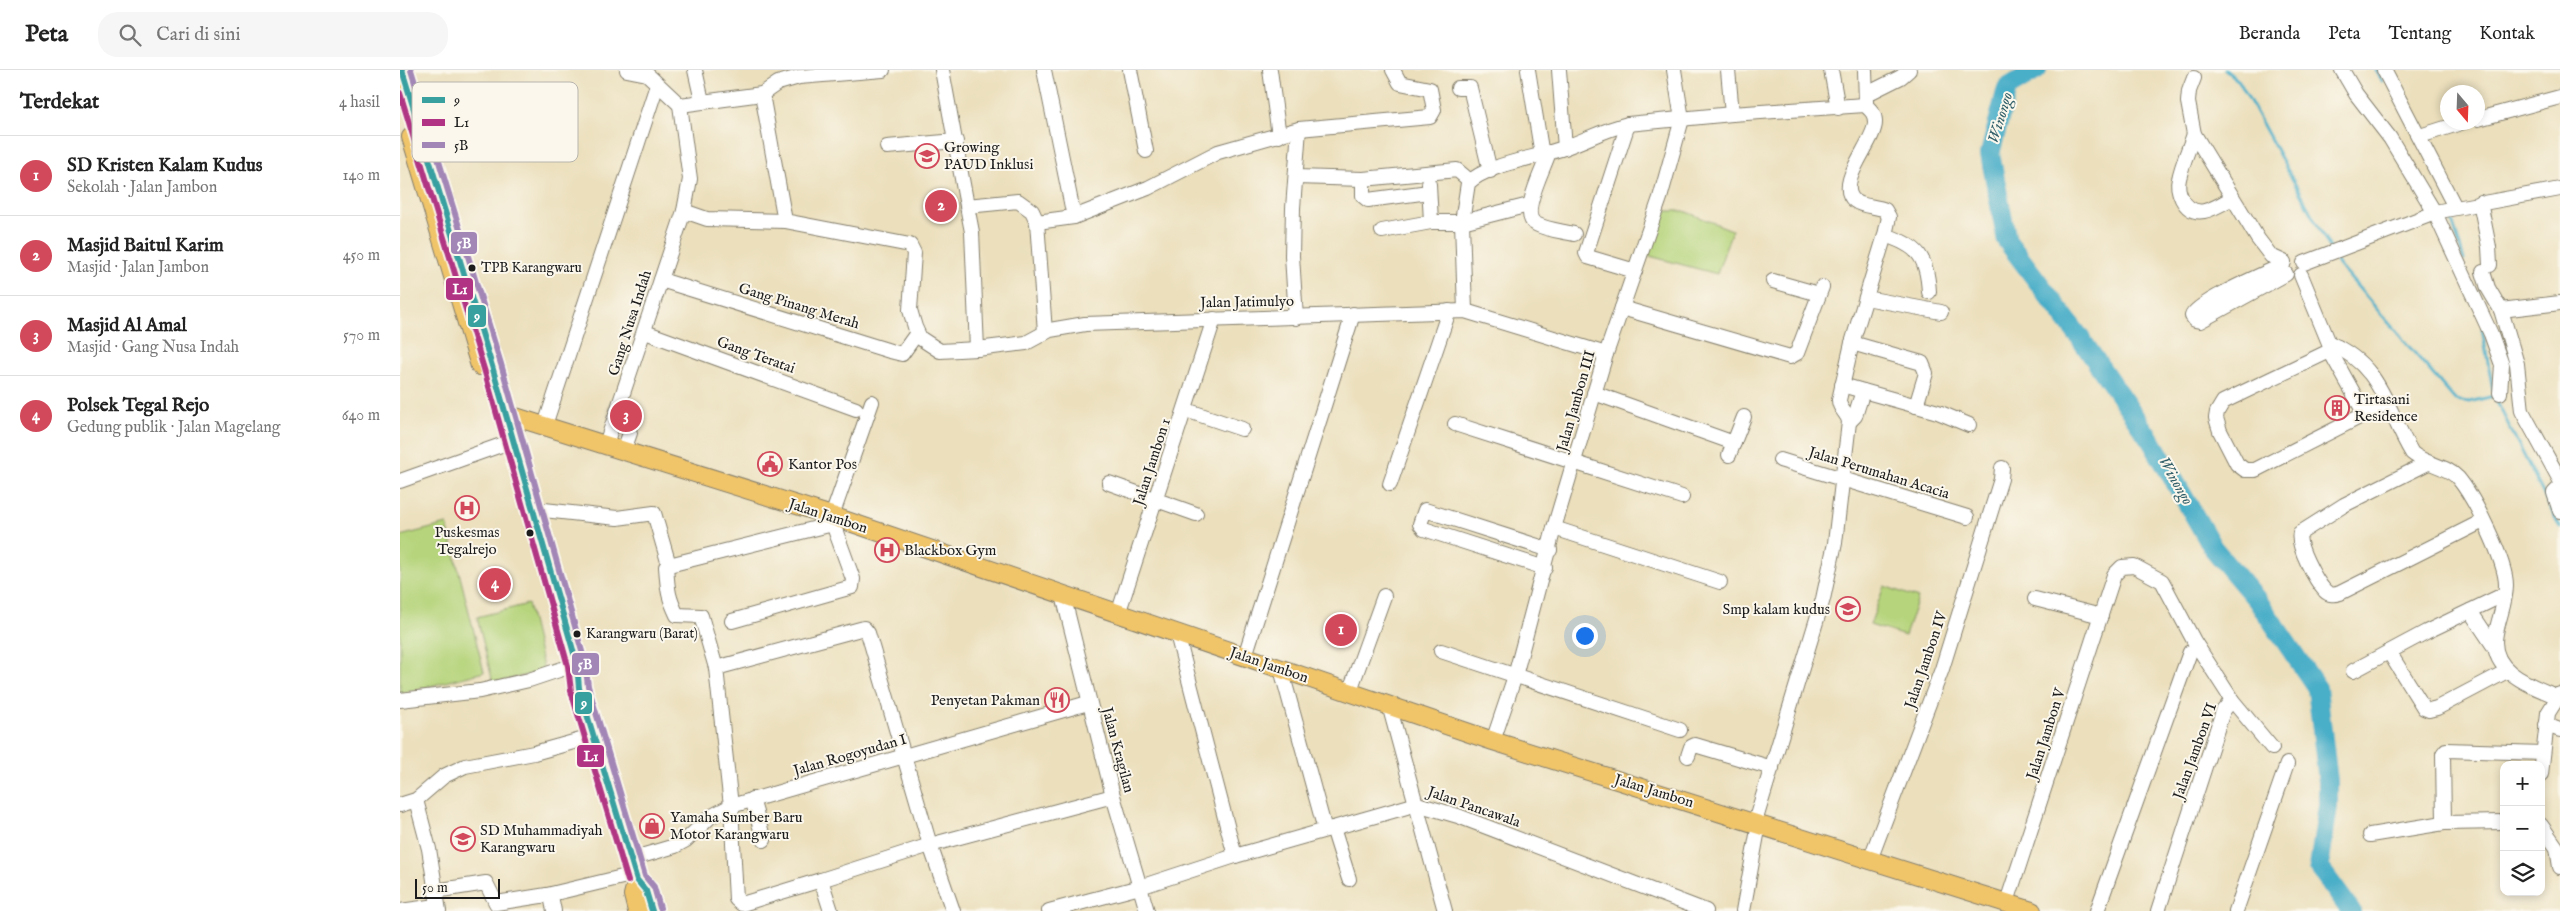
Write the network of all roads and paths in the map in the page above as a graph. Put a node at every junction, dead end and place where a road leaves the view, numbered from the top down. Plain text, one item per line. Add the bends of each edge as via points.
1 (402, 70) edge
2 (627, 70) edge
3 (695, 70) edge
4 (883, 70) edge
5 (942, 70) edge
6 (1044, 70) edge
7 (1130, 70) edge
8 (1270, 70) edge
9 (1394, 70) edge
10 (1528, 70) edge
11 (1559, 70) edge
12 (1674, 70) edge
13 (1728, 70) edge
14 (1831, 70) edge
15 (1864, 70) edge
16 (1908, 70) edge
17 (2342, 70) edge
18 (2384, 70) edge
19 (646, 72) edge
20 (830, 72) edge
21 (2194, 78) dead end
22 (657, 85) junction
23 (1458, 88) dead end
24 (762, 94) junction
25 (2560, 97) edge
26 (400, 100) edge
27 (1866, 100) junction
28 (702, 101) junction
29 (412, 102) edge
30 (680, 105) junction
31 (1838, 108) junction
32 (1732, 114) junction
33 (2485, 117) edge
34 (1682, 119) junction
35 (1628, 124) junction
36 (1299, 130) junction
37 (2440, 130) edge
38 (2194, 134) junction
39 (1280, 136) junction
40 (2420, 136) junction
41 (412, 140) edge
42 (956, 141) junction
43 (887, 147) dead end
44 (1565, 148) junction
45 (1146, 151) dead end
46 (1545, 153) junction
47 (419, 162) edge
48 (431, 162) edge
49 (1490, 171) junction
50 (1428, 173) junction
51 (1296, 177) junction
52 (1363, 179) junction
53 (1470, 181) junction
54 (2560, 189) edge
55 (1429, 192) junction
56 (2232, 198) junction
57 (2480, 202) junction
58 (1529, 205) junction
59 (967, 206) junction
60 (2445, 210) junction
61 (684, 211) junction
62 (1074, 217) junction
63 (785, 221) junction
64 (1037, 222) junction
65 (1431, 222) junction
66 (1462, 222) junction
67 (1382, 231) dead end
68 (1574, 234) dead end
69 (1886, 235) junction
70 (2284, 267) junction
71 (2303, 269) junction
72 (1635, 271) junction
73 (661, 280) junction
74 (1773, 281) dead end
75 (1929, 292) dead end
76 (1866, 298) junction
77 (2560, 303) edge
78 (1622, 308) junction
79 (2209, 309) dead end
80 (2501, 310) junction
81 (1449, 311) junction
82 (1465, 311) junction
83 (1941, 312) dead end
84 (1354, 314) junction
85 (1296, 318) junction
86 (1214, 319) junction
87 (645, 332) junction
88 (1045, 332) junction
89 (917, 333) junction
90 (1852, 343) junction
91 (2332, 347) junction
92 (977, 350) junction
93 (1606, 354) junction
94 (1842, 385) junction
95 (1863, 391) junction
96 (1594, 393) junction
97 (2500, 393) dead end
98 (2387, 403) junction
99 (1916, 406) junction
100 (1186, 410) junction
101 (506, 414) junction
102 (2366, 416) junction
103 (1744, 417) dead end
104 (1849, 422) junction
105 (1454, 424) dead end
106 (545, 425) junction
107 (1969, 425) dead end
108 (1242, 429) dead end
109 (630, 433) dead end
110 (504, 444) junction
111 (606, 444) junction
112 (624, 450) junction
113 (1780, 460) dead end
114 (1575, 462) junction
115 (2428, 463) junction
116 (2002, 468) dead end
117 (1843, 479) junction
118 (2560, 480) edge
119 (400, 481) edge
120 (1109, 483) dead end
121 (1390, 484) dead end
122 (2560, 488) edge
123 (1682, 497) dead end
124 (1156, 500) junction
125 (535, 509) junction
126 (2560, 511) edge
127 (1196, 514) dead end
128 (1967, 517) dead end
129 (832, 520) junction
130 (2483, 521) junction
131 (1554, 528) junction
132 (1550, 550) junction
133 (669, 564) junction
134 (1545, 568) junction
135 (2114, 574) joint
136 (1720, 582) dead end
137 (2505, 594) junction
138 (1062, 595) junction
139 (1384, 596) dead end
140 (2035, 599) dead end
141 (2470, 611) junction
142 (1118, 614) junction
143 (2101, 616) junction
144 (732, 621) dead end
145 (1177, 634) junction
146 (2495, 648) junction
147 (1441, 651) dead end
148 (2190, 652) dead end
149 (2389, 652) junction
150 (1245, 656) junction
151 (572, 666) junction
152 (716, 668) junction
153 (1280, 669) junction
154 (2353, 671) dead end
155 (2508, 671) junction
156 (1515, 676) junction
157 (1349, 693) junction
158 (400, 700) edge
159 (2232, 700) junction
160 (2558, 700) edge
161 (1088, 703) junction
162 (1389, 705) junction
163 (2546, 726) junction
164 (1680, 730) dead end
165 (2560, 730) edge
166 (595, 736) junction
167 (1493, 740) junction
168 (2272, 748) dead end
169 (2543, 753) junction
170 (905, 756) junction
171 (1688, 756) dead end
172 (2542, 761) edge
173 (2287, 764) dead end
174 (1772, 768) junction
175 (1113, 796) junction
176 (752, 799) junction
177 (416, 800) junction
178 (1417, 804) junction
179 (400, 805) edge
180 (731, 806) junction
181 (2500, 822) edge
182 (1757, 823) junction
183 (2444, 823) junction
184 (1329, 829) junction
185 (2545, 831) edge
186 (2370, 835) dead end
187 (764, 840) dead end
188 (930, 845) junction
189 (1235, 856) junction
190 (1870, 860) junction
191 (2560, 860) edge
192 (635, 873) junction
193 (1349, 879) dead end
194 (821, 880) junction
195 (1140, 887) junction
196 (435, 891) junction
197 (547, 895) junction
198 (2007, 902) junction
199 (438, 909) edge
200 (400, 911) edge
201 (554, 911) edge
202 (637, 911) edge
203 (652, 911) edge
204 (831, 911) edge
205 (953, 911) edge
206 (1050, 911) edge
207 (1147, 911) edge
208 (1445, 911) edge
209 (1706, 911) edge
210 (1743, 911) edge
211 (2032, 911) edge
212 (2097, 911) edge
213 (2158, 911) edge
214 (2236, 911) edge

1 - 29 main road
2 - 19 street
3 - 28 street
4 - 20 street
5 - 42 street via 942,83
6 - 62 street
7 - 45 street
8 - 39 street
9 - 36 street via 1400,83 1425,86 1432,91 1434,110 1430,117
10 - 46 street
11 - 44 street
12 - 34 street, Jalan Jambon III
13 - 32 street
14 - 31 street
15 - 27 street
16 - 27 street
17 - 60 street via 2356,94
18 - 40 street
19 - 22 street
20 - 24 street via 778,83
21 - 38 street via 2188,102
22 - 30 street
22 - 106 street
23 - 49 street via 1470,88
24 - 28 street
24 - 63 street
25 - 33 street
26 - 41 main road
27 - 31 street
27 - 69 street via 1875,123 1848,188 1851,197 1859,203 1885,210 1889,217
28 - 30 street
30 - 61 street, Gang Nusa Indah via 690,179
31 - 32 street
32 - 34 street
34 - 35 street
34 - 72 street, Jalan Jambon III
35 - 44 street via 1606,129
35 - 72 street via 1586,253 1588,257
36 - 39 street
36 - 51 street
37 - 40 street
38 - 56 street
38 - 56 street via 2178,180 2185,204 2196,212 2204,212
39 - 62 street via 1218,152 1164,180
40 - 60 street
42 - 43 street
42 - 59 street
44 - 46 street
46 - 49 street
46 - 58 street
47 - 110 main road
48 - 101 main road
49 - 53 street
50 - 52 street
50 - 53 street via 1457,170
50 - 55 street
51 - 52 street
51 - 85 street via 1292,256
52 - 55 street via 1363,196 1368,200
53 - 66 street
54 - 57 street
55 - 65 street
56 - 70 street via 2271,256
57 - 60 street
57 - 80 street via 2489,247 2488,288
58 - 66 street
58 - 68 street via 1530,218 1536,224
59 - 64 street via 1018,201 1032,211
59 - 92 street via 972,232
60 - 71 street
60 - 97 street via 2502,365
61 - 63 street via 707,219
61 - 73 street, Gang Nusa Indah
62 - 64 street
63 - 89 street via 910,245 914,253 910,310
64 - 88 street
65 - 66 street
65 - 67 street
66 - 82 street
69 - 75 street via 1906,242 1918,252
69 - 76 street
70 - 71 street via 2293,278
70 - 71 street via 2295,256
70 - 79 street
71 - 91 street
72 - 78 street, Jalan Jambon III
73 - 87 street, Gang Nusa Indah
73 - 89 street, Gang Pinang Merah via 890,352 902,354
74 - 78 street via 1821,290 1797,353 1790,357
76 - 83 street
76 - 90 street
77 - 80 street
78 - 93 street, Jalan Jambon III
80 - 118 street via 2517,364 2522,411
81 - 82 street, Jalan Jatimulyo
81 - 84 street, Jalan Jatimulyo
81 - 121 street
82 - 93 street, Jalan Jatimulyo
84 - 85 street, Jalan Jatimulyo
84 - 150 street
85 - 86 street, Jalan Jatimulyo
86 - 88 street, Jalan Jatimulyo via 1085,324
86 - 100 street, Jalan Jambon 1
87 - 111 street, Gang Nusa Indah
87 - 129 street, Gang Teratai via 866,407
88 - 92 street, Jalan Jatimulyo via 1032,341
89 - 92 street, Jalan Jatimulyo via 929,346 940,351
90 - 94 street
90 - 99 street via 1922,363 1926,373
91 - 98 street via 2363,362
91 - 102 street
91 - 102 street via 2219,407 2216,418 2236,464 2245,470 2255,470
93 - 96 street, Jalan Jambon III
94 - 95 street
94 - 104 street via 1839,406 1848,415
95 - 99 street
95 - 104 street
96 - 103 street via 1731,449
96 - 114 street, Jalan Jambon III
98 - 102 street
98 - 115 street via 2412,453
99 - 107 street
100 - 108 street
100 - 124 street, Jalan Jambon 1
101 - 106 main road, Jalan Jambon
101 - 125 main road
104 - 117 street
105 - 114 street
106 - 111 main road, Jalan Jambon
109 - 112 street
110 - 119 street
110 - 151 main road
111 - 112 main road, Jalan Jambon
112 - 129 main road, Jalan Jambon
113 - 117 street, Jalan Perumahan Acacia
114 - 123 street
114 - 131 street, Jalan Jambon III
115 - 130 street via 2457,477
115 - 130 street via 2344,505 2300,533 2300,548 2325,591 2340,593
116 - 190 street, Jalan Jambon IV via 2002,479 1942,669
117 - 128 street, Jalan Perumahan Acacia
117 - 174 street via 1823,599
120 - 124 street
122 - 126 street via 2554,492
124 - 127 street
124 - 142 street, Jalan Jambon 1
125 - 133 street via 617,518 654,513
125 - 151 main road
129 - 133 street
129 - 138 main road, Jalan Jambon
129 - 144 street via 854,579 852,587
130 - 137 street via 2502,565
131 - 132 street, Jalan Jambon III
131 - 136 street
132 - 134 street, Jalan Jambon III
132 - 134 street via 1425,510 1420,524 1424,529
133 - 152 street via 666,584 677,615 701,616
134 - 156 street, Jalan Jambon III
135 - 143 street, Jalan Jambon V
135 - 159 street, Jalan Jambon VI via 2122,567 2134,566 2162,581 2194,641
137 - 141 street
137 - 146 street
138 - 142 main road, Jalan Jambon
138 - 161 street, Jalan Kragilan
139 - 157 street
140 - 143 street
141 - 146 street
141 - 149 street
142 - 145 main road, Jalan Jambon
143 - 198 street, Jalan Jambon V
145 - 150 main road, Jalan Jambon
145 - 189 street
146 - 155 street
147 - 156 street
148 - 212 street
149 - 154 street
149 - 155 street via 2424,708 2429,710
150 - 153 main road, Jalan Jambon
151 - 158 street via 480,691
151 - 166 main road
152 - 170 street via 864,628
152 - 180 street
153 - 157 main road, Jalan Jambon
153 - 184 street
155 - 160 street
156 - 164 street
156 - 167 street, Jalan Jambon III
157 - 162 main road, Jalan Jambon
159 - 168 street
159 - 213 street, Jalan Jambon VI via 2223,712
160 - 163 street via 2548,713
161 - 170 street, Jalan Rogoyudan I
161 - 175 street, Jalan Kragilan
162 - 167 main road, Jalan Jambon
162 - 178 street
163 - 165 street
163 - 169 street
166 - 177 street via 534,753 465,766 444,776
166 - 192 main road
167 - 182 main road, Jalan Jambon
169 - 172 street
169 - 183 street via 2446,750
170 - 176 street, Jalan Rogoyudan I
170 - 188 street
171 - 174 street via 1691,747 1695,746
173 - 214 street
174 - 182 street
175 - 188 street
175 - 195 street, Jalan Kragilan
176 - 180 street, Jalan Rogoyudan I
176 - 187 street
177 - 179 street
177 - 196 street via 429,849
178 - 184 street, Jalan Pancawala
178 - 208 street
178 - 209 street, Jalan Pancawala via 1458,816
180 - 192 street, Jalan Rogoyudan I via 710,817 686,840
180 - 194 street via 738,903
181 - 183 street
182 - 190 main road, Jalan Jambon
182 - 210 street
183 - 186 street
184 - 189 street, Jalan Pancawala
184 - 193 street
185 - 191 street via 2557,848
188 - 194 street
188 - 205 street
189 - 195 street, Jalan Pancawala
190 - 198 main road, Jalan Jambon
192 - 197 street, Jalan Rogoyudan I
192 - 202 main road via 633,895
192 - 203 main road via 646,891
194 - 204 street
195 - 206 street, Jalan Pancawala
195 - 207 street, Jalan Kragilan
196 - 197 street, Jalan Rogoyudan I via 486,883 494,901 500,905
196 - 199 street
197 - 201 street via 551,896
198 - 211 main road, Jalan Jambon
199 - 200 street

